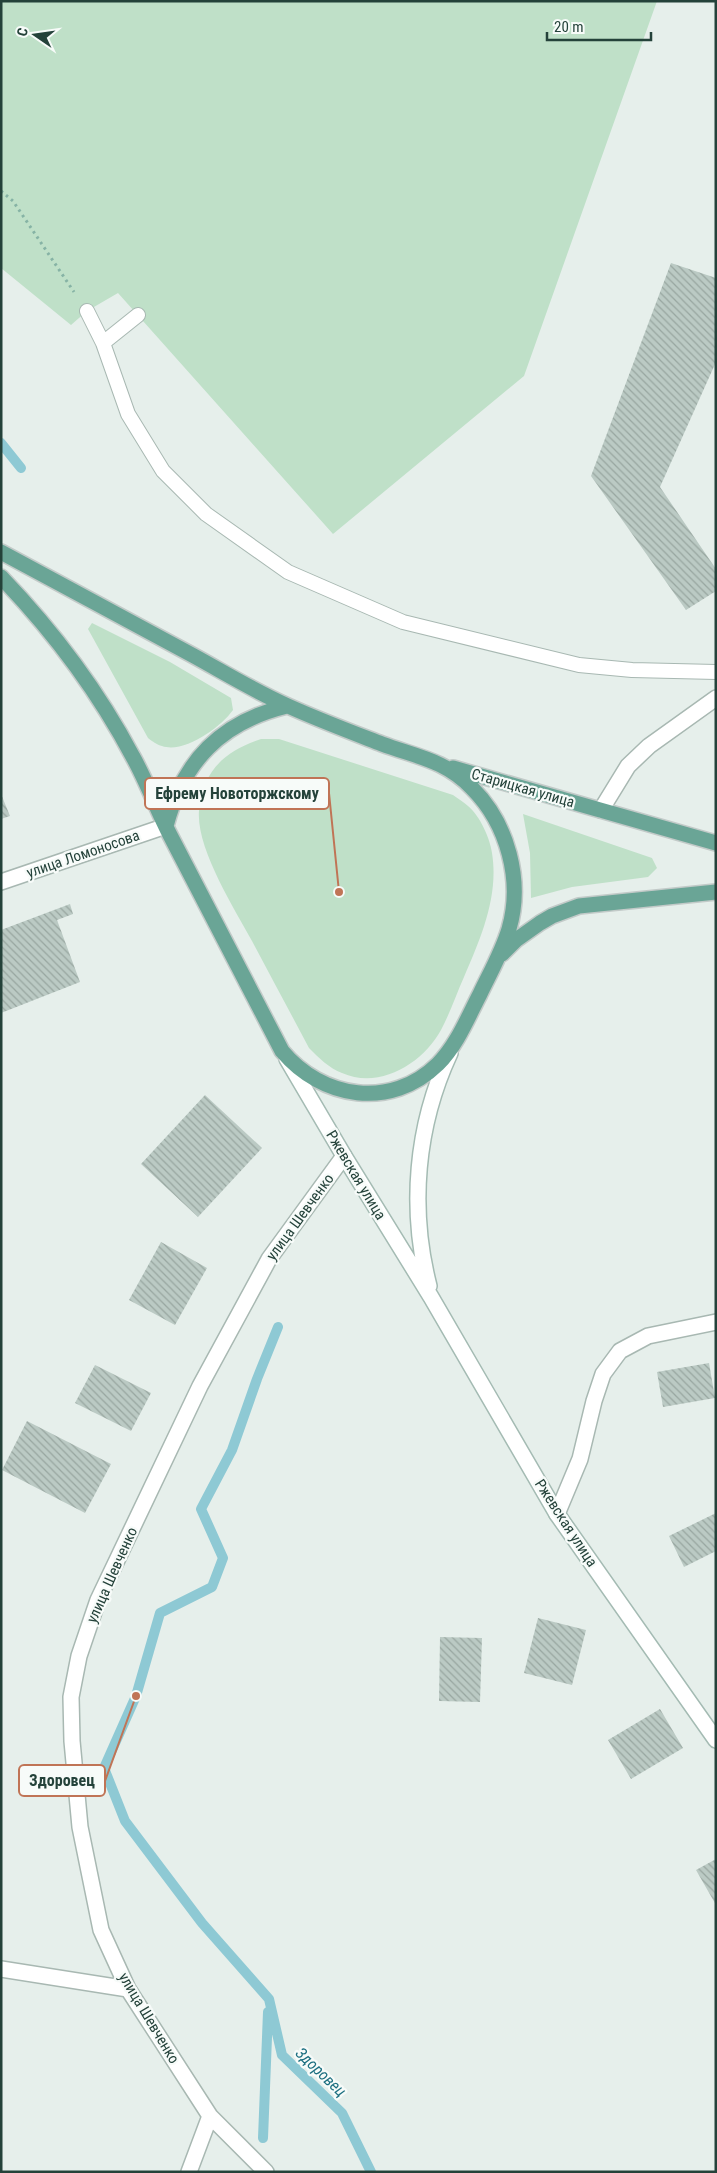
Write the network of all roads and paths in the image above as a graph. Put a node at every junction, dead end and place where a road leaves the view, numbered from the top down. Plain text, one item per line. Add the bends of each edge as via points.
1 (1, 191) edge
2 (87, 311) joint
3 (138, 315) dead end
4 (103, 344) junction
5 (1, 552) edge
6 (1, 577) edge
7 (716, 672) edge
8 (716, 698) edge
9 (287, 706) junction
10 (446, 766) junction
11 (601, 810) junction
12 (166, 826) junction
13 (716, 844) edge
14 (1, 882) edge
15 (716, 892) edge
16 (496, 961) junction
17 (458, 1037) junction
18 (282, 1051) junction
19 (344, 1156) junction
20 (431, 1297) junction
21 (716, 1322) edge
22 (557, 1514) junction
23 (716, 1740) edge
24 (1, 1969) edge
25 (128, 1989) junction
26 (210, 2116) junction
27 (189, 2172) edge
28 (266, 2172) edge

1 - 2 path via 13,201
2 - 4 lane
3 - 4 lane
4 - 7 lane via 128,414 163,471 206,514 288,572 403,622 578,664 632,670
5 - 9 main road, Старицкая улица
6 - 12 main road via 48,630 94,691 133,757
8 - 11 street via 649,746 628,766
9 - 10 main road, Старицкая улица
9 - 12 main road via 244,720 208,747 180,783
10 - 11 main road, Старицкая улица
10 - 16 main road via 486,804 504,836 509,854 514,881 513,908 510,927
11 - 13 main road, Старицкая улица
12 - 14 street, улица Ломоносова
12 - 18 main road
15 - 16 main road via 579,906 552,916 527,931
16 - 17 main road
17 - 18 main road via 438,1064 426,1074 397,1089 374,1093 349,1092 319,1082 292,1063
17 - 20 street, Ржевская улица via 430,1105 418,1177 420,1242
18 - 19 street, Ржевская улица
19 - 20 street, Ржевская улица
19 - 25 street, улица Шевченко via 269,1259 200,1386 98,1600 79,1656 71,1705 80,1827 101,1930
20 - 22 street, Ржевская улица
21 - 22 street via 648,1336 620,1351 603,1374 580,1459
22 - 23 street, Ржевская улица
24 - 25 street
25 - 26 street, улица Шевченко
26 - 27 street
26 - 28 street, улица Шевченко

